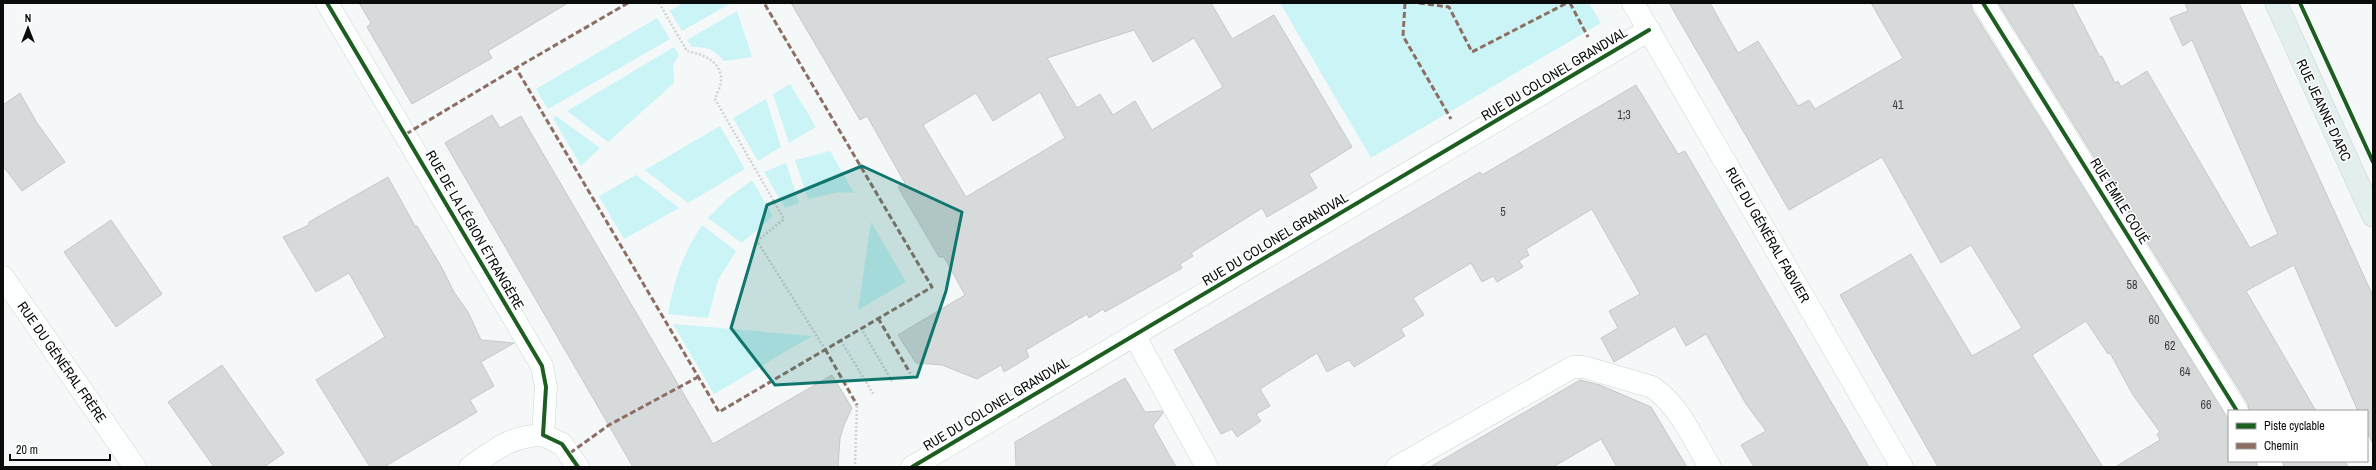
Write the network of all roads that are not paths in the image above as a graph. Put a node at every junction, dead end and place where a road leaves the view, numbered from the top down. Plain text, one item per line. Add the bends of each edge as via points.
1 (327, 3) edge
2 (1634, 3) edge
3 (1983, 3) edge
4 (2276, 3) edge
5 (1649, 30) junction
6 (2373, 216) edge
7 (3, 277) edge
8 (1134, 335) junction
9 (2236, 410) edge
10 (543, 435) junction
11 (923, 464) edge
12 (135, 467) edge
13 (470, 467) edge
14 (578, 467) edge
15 (1208, 467) edge
16 (1397, 467) edge
17 (1710, 467) edge
18 (1902, 467) edge

1 - 10 street, RUE DE LA LÉGION ÉTRANGÈRE via 542,366 546,387
2 - 5 street, RUE DU GÉNÉRAL FABVIER
3 - 9 street, RUE ÉMILE COUÉ
4 - 6 main road, RUE JEANNE D'ARC
5 - 8 street, RUE DU COLONEL GRANDVAL
5 - 18 street, RUE DU GÉNÉRAL FABVIER
7 - 12 street, RUE DU GÉNÉRAL FRÈRE
8 - 11 street, RUE DU COLONEL GRANDVAL
8 - 15 street
10 - 13 street via 516,439
10 - 14 street via 562,444
16 - 17 street via 1564,371 1573,367 1584,367 1652,387 1662,394 1674,405

